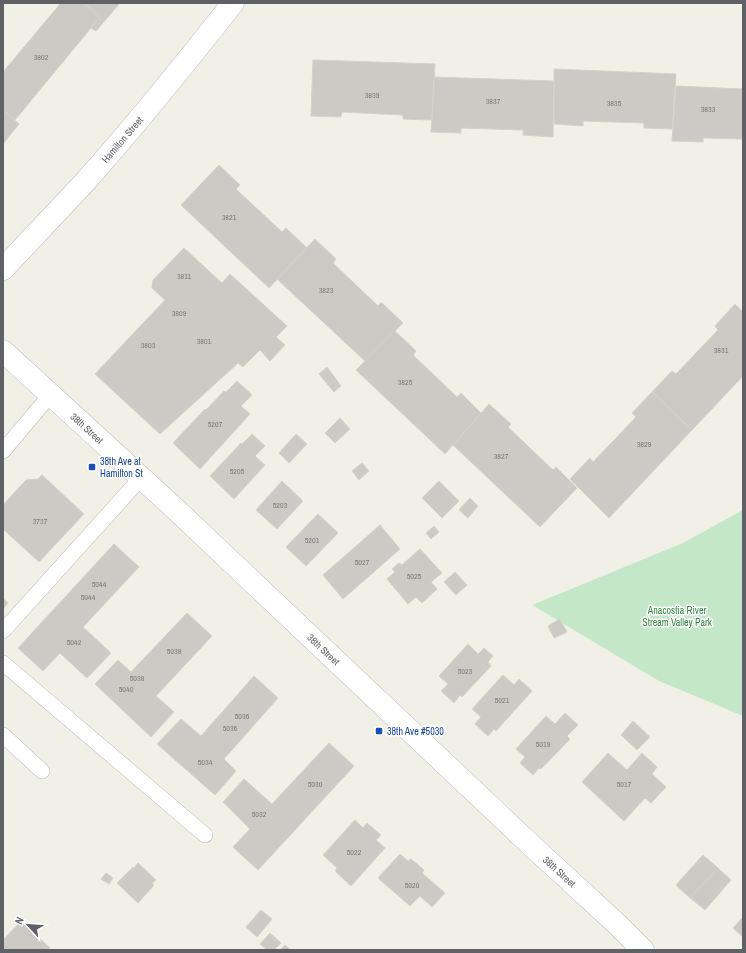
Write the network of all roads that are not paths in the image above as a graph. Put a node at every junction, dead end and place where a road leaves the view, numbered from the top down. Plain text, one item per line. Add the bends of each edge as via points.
1 (233, 3) edge
2 (3, 269) edge
3 (3, 351) edge
4 (50, 394) junction
5 (3, 452) edge
6 (141, 478) junction
7 (3, 631) edge
8 (3, 663) edge
9 (3, 735) edge
10 (42, 771) dead end
11 (205, 835) dead end
12 (643, 950) edge

1 - 2 main road, Hamilton Street via 118,144
3 - 4 main road, 38th Street
4 - 5 lane
4 - 6 main road, 38th Street
6 - 7 lane
6 - 12 main road, 38th Street
8 - 11 lane
9 - 10 lane

